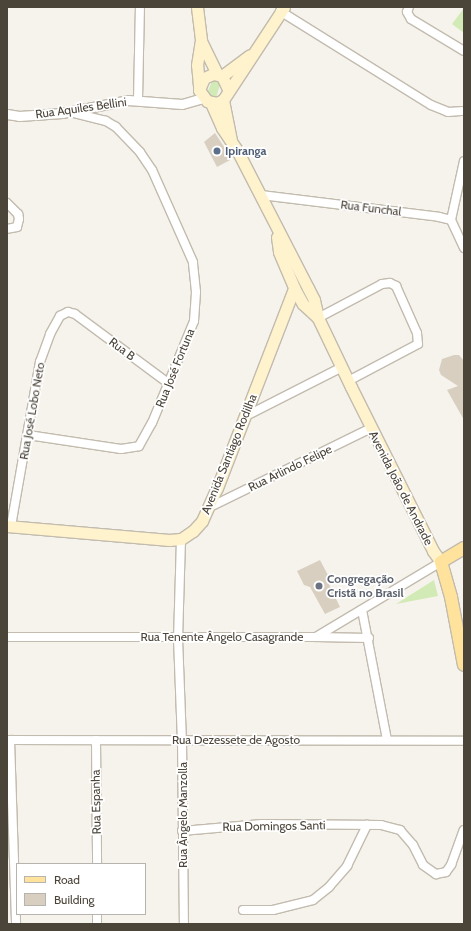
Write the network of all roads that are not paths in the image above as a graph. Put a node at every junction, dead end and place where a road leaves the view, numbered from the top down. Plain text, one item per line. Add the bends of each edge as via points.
1 (140, 7) edge
2 (197, 7) edge
3 (409, 7) edge
4 (282, 9) edge
5 (202, 41) junction
6 (464, 51) edge
7 (254, 52) junction
8 (219, 75) junction
9 (200, 86) junction
10 (228, 88) junction
11 (138, 100) junction
12 (207, 100) junction
13 (223, 100) junction
14 (464, 111) edge
15 (68, 112) junction
16 (7, 114) edge
17 (231, 140) junction
18 (464, 161) edge
19 (261, 196) junction
20 (7, 203) edge
21 (451, 220) junction
22 (7, 228) edge
23 (275, 228) junction
24 (464, 248) edge
25 (294, 288) junction
26 (303, 304) junction
27 (286, 308) junction
28 (75, 314) joint
29 (317, 314) junction
30 (342, 368) junction
31 (348, 381) junction
32 (168, 383) junction
33 (244, 417) junction
34 (371, 428) junction
35 (28, 435) junction
36 (208, 508) junction
37 (9, 526) edge
38 (182, 539) junction
39 (464, 548) edge
40 (441, 562) junction
41 (362, 610) junction
42 (7, 637) edge
43 (316, 637) junction
44 (178, 638) junction
45 (369, 638) junction
46 (464, 665) edge
47 (8, 740) edge
48 (96, 740) junction
49 (182, 740) junction
50 (387, 740) junction
51 (464, 741) edge
52 (367, 825) junction
53 (464, 830) edge
54 (182, 831) junction
55 (97, 863) edge
56 (243, 910) dead end
57 (16, 924) edge
58 (184, 924) edge

1 - 11 street
2 - 5 main road
3 - 6 street via 408,12 412,19
4 - 7 main road
4 - 14 street via 431,105 448,112
5 - 8 main road
5 - 9 main road via 197,64
7 - 8 main road
7 - 10 main road
8 - 9 main road via 204,78
8 - 10 main road
9 - 12 main road
10 - 13 main road
11 - 12 street, Rua Aquiles Bellini via 182,104
11 - 15 street, Rua Aquiles Bellini via 100,104
12 - 13 main road
12 - 17 main road, Avenida João de Andrade
13 - 17 main road, Avenida João de Andrade
15 - 16 street, Rua Aquiles Bellini via 19,116
15 - 32 street, Rua José Fortuna via 106,121 126,135 140,152 164,195 189,253 195,273 194,321
17 - 19 main road, Avenida João de Andrade
18 - 21 street
19 - 21 street, Rua Funchal
19 - 23 main road, Avenida João de Andrade
20 - 22 street via 18,214 17,227
21 - 24 street
23 - 25 main road, Avenida João de Andrade via 279,252
23 - 29 main road, Avenida João de Andrade via 308,288
25 - 26 main road, Avenida João de Andrade
25 - 27 main road, Avenida Santiago Rodilha
26 - 27 main road via 297,303
26 - 29 main road, Avenida João de Andrade
27 - 33 main road, Avenida Santiago Rodilha
28 - 32 street, Rua B
28 - 35 street, Rua José Lobo Neto via 68,312 60,316 45,346
29 - 30 main road, Avenida João de Andrade
29 - 31 street via 382,284 390,283 396,286 417,332 418,344
30 - 31 main road, Avenida João de Andrade
30 - 33 street
31 - 34 main road, Avenida João de Andrade
32 - 35 street, Rua José Fortuna via 145,439 136,447 121,449
33 - 36 main road, Avenida Santiago Rodilha
34 - 36 street, Rua Arlindo Felipe
34 - 40 main road, Avenida João de Andrade
35 - 37 street, Rua José Lobo Neto
36 - 38 main road, Avenida Santiago Rodilha via 202,521
37 - 38 main road
38 - 44 street, Rua Ângelo Manzolla
39 - 40 main road
40 - 41 street, Rua Tenente Ângelo Casagrande
40 - 46 main road, Avenida João de Andrade via 451,597
41 - 43 street, Rua Tenente Ângelo Casagrande
41 - 45 street
42 - 44 street, Rua Tenente Ângelo Casagrande
43 - 44 street, Rua Tenente Ângelo Casagrande
43 - 45 street
44 - 49 street, Rua Ângelo Manzolla
45 - 50 street
47 - 48 street, Rua Dezessete de Agosto
47 - 57 street
48 - 49 street, Rua Dezessete de Agosto
48 - 55 street, Rua Espanha
49 - 50 street, Rua Dezessete de Agosto
49 - 54 street, Rua Ângelo Manzolla
50 - 51 street, Rua Dezessete de Agosto
52 - 53 street, Rua Domingos Santi via 381,825 400,830 413,845 423,864 436,874 446,872 451,865
52 - 54 street, Rua Domingos Santi via 262,824
52 - 56 street via 347,866 329,887 313,900 273,910
54 - 58 street, Rua Ângelo Manzolla

